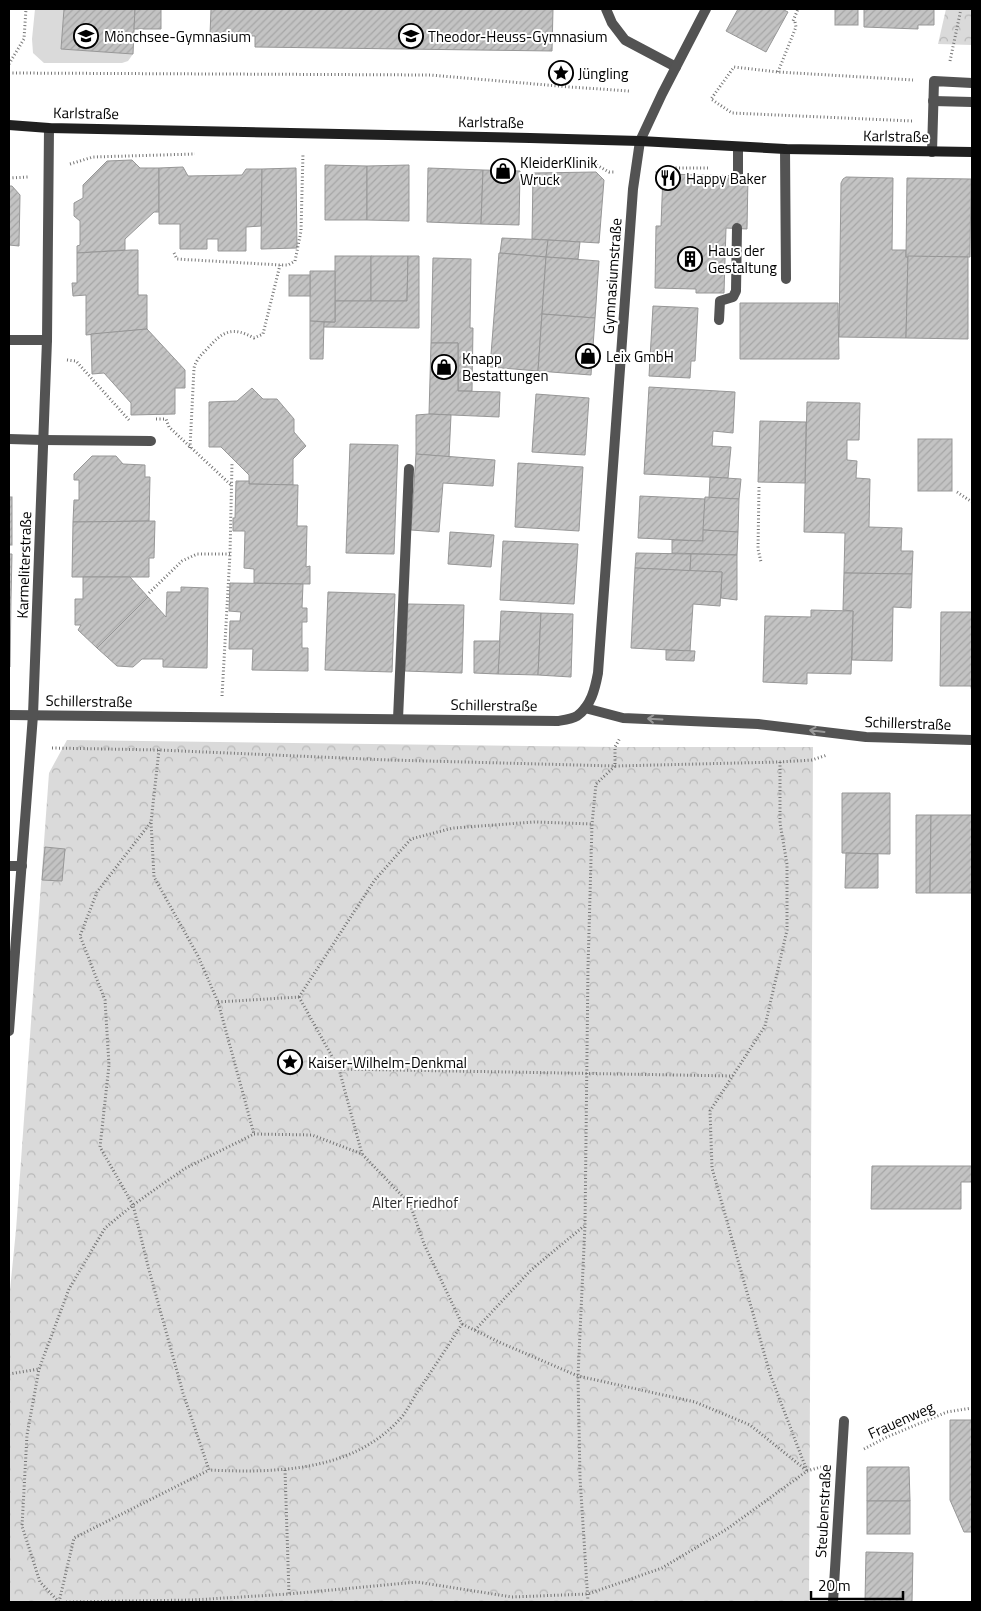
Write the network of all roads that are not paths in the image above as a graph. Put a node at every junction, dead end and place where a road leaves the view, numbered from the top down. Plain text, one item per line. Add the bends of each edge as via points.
1 (606, 9) edge
2 (706, 9) edge
3 (676, 67) junction
4 (972, 83) edge
5 (933, 101) junction
6 (972, 102) edge
7 (9, 125) edge
8 (49, 128) junction
9 (640, 141) junction
10 (738, 147) junction
11 (785, 149) junction
12 (932, 152) junction
13 (972, 152) edge
14 (738, 172) road end
15 (737, 228) dead end
16 (786, 279) dead end
17 (719, 320) dead end
18 (9, 340) edge
19 (47, 340) junction
20 (9, 439) edge
21 (43, 440) junction
22 (151, 441) dead end
23 (409, 469) dead end
24 (585, 708) junction
25 (9, 715) edge
26 (34, 715) junction
27 (398, 719) junction
28 (972, 740) edge
29 (9, 866) edge
30 (22, 866) junction
31 (9, 1032) edge
32 (844, 1421) dead end
33 (833, 1602) edge

1 - 3 street via 625,40
2 - 3 street, Gymnasiumstraße
3 - 9 street, Gymnasiumstraße
4 - 5 street via 934,81
5 - 6 street
5 - 12 street
7 - 8 street, Karlstraße
8 - 9 street, Karlstraße
8 - 19 street, Karmeliterstraße
9 - 10 street, Karlstraße
9 - 24 street, Gymnasiumstraße via 634,173 598,673 593,694
10 - 11 street, Karlstraße
10 - 14 street
11 - 12 street, Karlstraße
11 - 16 street
12 - 13 street, Karlstraße
15 - 17 street via 736,291 733,297 720,301
18 - 19 street
19 - 21 street, Karmeliterstraße
20 - 21 street
21 - 22 street
21 - 26 street, Karmeliterstraße
23 - 27 street
24 - 27 street, Schillerstraße via 576,717 558,721
28 -> 24 street, Schillerstraße via 866,737 758,724 623,718
25 - 26 street, Schillerstraße
26 - 27 street, Schillerstraße
26 - 30 street, Karmeliterstraße
29 - 30 street
30 - 31 street, Karmeliterstraße
32 - 33 street, Steubenstraße

